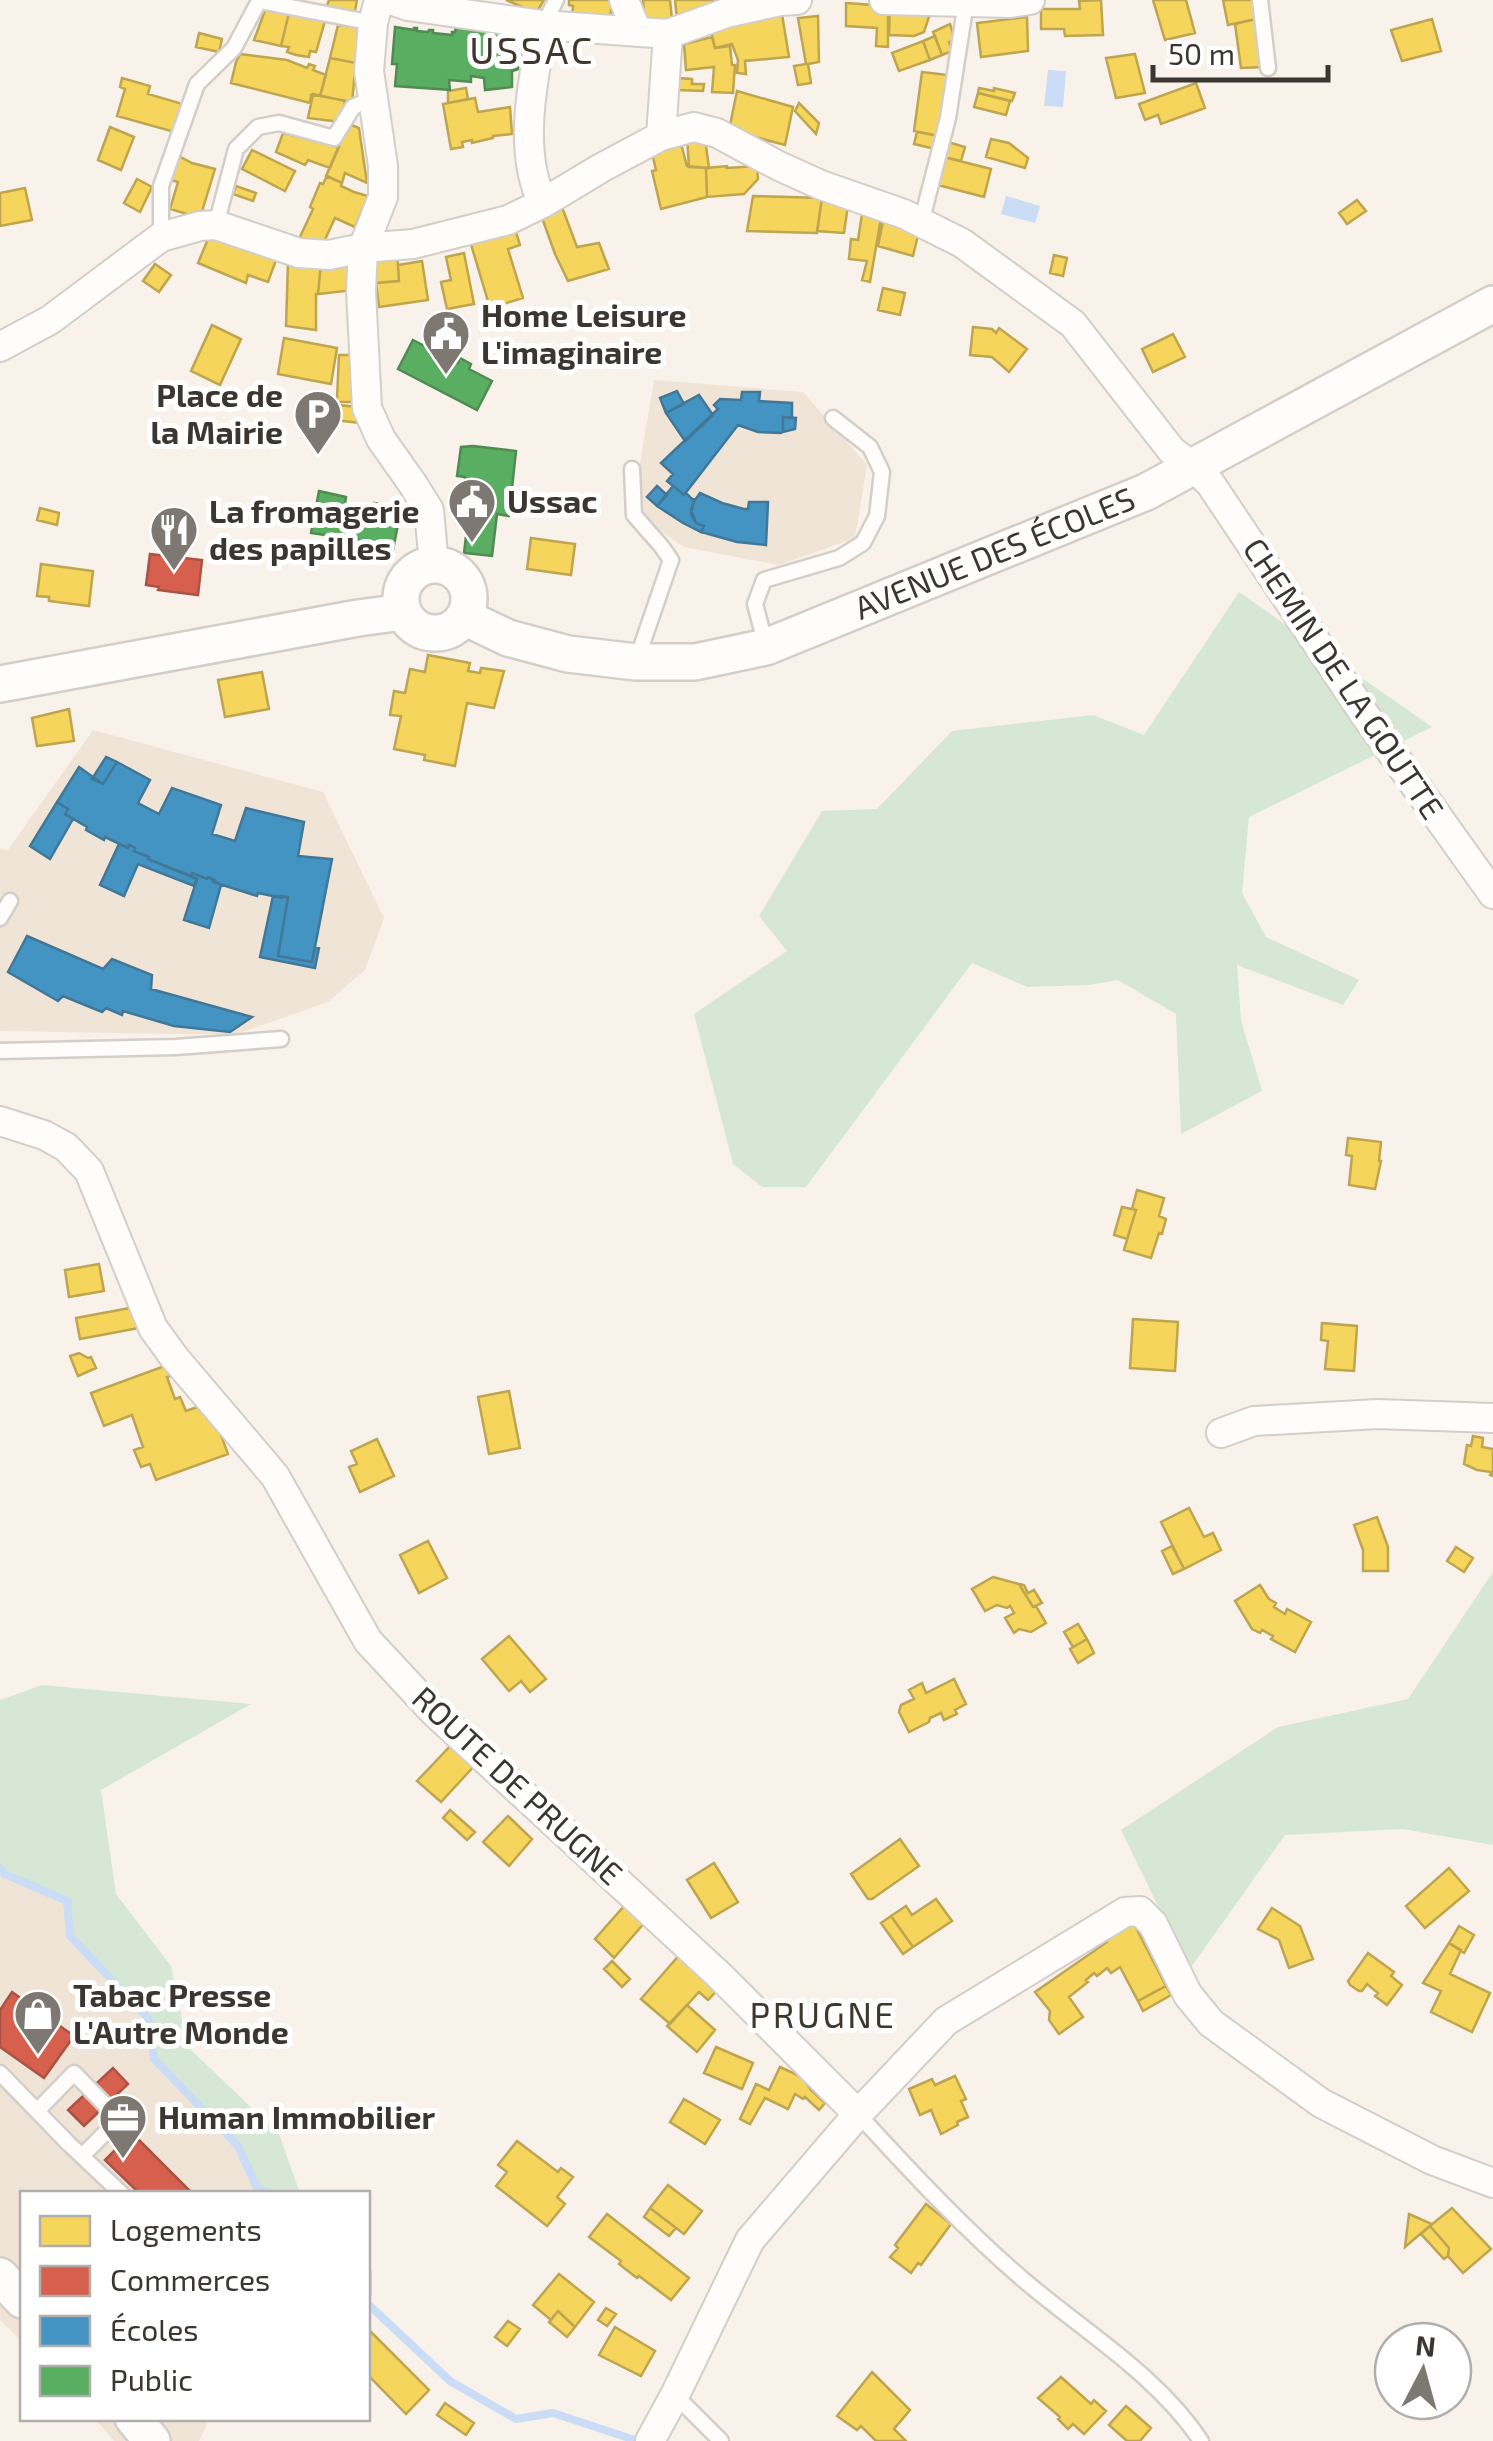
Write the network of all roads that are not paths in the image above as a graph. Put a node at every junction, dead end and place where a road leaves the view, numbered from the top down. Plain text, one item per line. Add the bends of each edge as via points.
1 (624, 0) edge
2 (797, 0) edge
3 (884, 0) edge
4 (1030, 0) edge
5 (1260, 0) edge
6 (404, 2) edge
7 (966, 2) edge
8 (726, 7) edge
9 (376, 12) edge
10 (549, 12) edge
11 (637, 32) junction
12 (668, 34) junction
13 (1268, 68) dead end
14 (373, 98) junction
15 (661, 136) junction
16 (543, 203) junction
17 (921, 223) junction
18 (216, 225) junction
19 (161, 237) junction
20 (364, 248) junction
21 (1493, 304) edge
22 (0, 346) edge
23 (833, 418) dead end
24 (1192, 466) junction
25 (632, 469) dead end
26 (434, 564) junction
27 (403, 612) junction
28 (464, 617) junction
29 (766, 646) junction
30 (636, 662) junction
31 (0, 684) edge
32 (1493, 894) edge
33 (10, 900) dead end
34 (0, 918) edge
35 (281, 1038) dead end
36 (0, 1051) edge
37 (0, 1121) edge
38 (1493, 1418) edge
39 (1220, 1434) dead end
40 (0, 2073) edge
41 (38, 2111) junction
42 (858, 2114) junction
43 (82, 2156) junction
44 (1493, 2182) edge
45 (119, 2191) edge
46 (0, 2276) edge
47 (20, 2298) edge
48 (676, 2395) junction
49 (135, 2421) edge
50 (152, 2441) edge
51 (650, 2441) edge
52 (721, 2441) edge
53 (1202, 2441) edge

1 - 11 street
2 - 8 street
3 - 7 street
4 - 7 street
5 - 13 lane
6 - 10 street
7 - 17 lane via 948,118
8 - 12 street
9 - 14 street
9 - 19 lane via 259,0 234,48 197,84 161,186
10 - 11 street
10 - 16 street via 528,107 534,184
11 - 12 street
12 - 15 street
14 - 18 lane via 353,107 334,138 279,123 258,128 236,149
14 - 20 street via 383,197
15 - 16 street
15 - 17 street, CHEMIN DE LA GOUTTE via 694,128 718,133 821,185
16 - 20 street via 508,220 413,244
17 - 24 street, CHEMIN DE LA GOUTTE via 962,244 1072,324 1172,451
18 - 19 street
18 - 20 street via 299,253
19 - 22 street via 50,320
20 - 26 street via 367,408 428,510
21 - 24 street, AVENUE DES ÉCOLES
23 - 29 lane via 870,447 882,472 877,516 862,543 839,558 764,580 755,604
24 - 29 street, AVENUE DES ÉCOLES via 1146,492
24 - 32 street, CHEMIN DE LA GOUTTE
25 - 30 lane via 634,515 671,560
26 - 27 street via 406,580
26 - 28 street via 454,570 467,586
27 - 28 street via 427,632 448,630
27 - 31 street
28 - 30 street, AVENUE DES ÉCOLES via 508,638 568,654
29 - 30 street, AVENUE DES ÉCOLES via 696,662
33 - 34 lane
35 - 36 lane via 176,1048
37 - 42 street, ROUTE DE PRUGNE via 44,1134 89,1171 153,1328 275,1476 368,1641 434,1712 720,1976
38 - 39 street via 1378,1414 1272,1420
40 - 41 lane
41 - 43 lane
41 - 43 lane via 74,2073 119,2119
42 - 44 street via 946,2022 1125,1912 1140,1911 1211,2023 1320,2103 1432,2160
42 - 48 street via 750,2240
42 - 53 lane via 1023,2280 1140,2374
43 - 45 lane
46 - 47 street
48 - 51 street
48 - 52 lane
49 - 50 street

